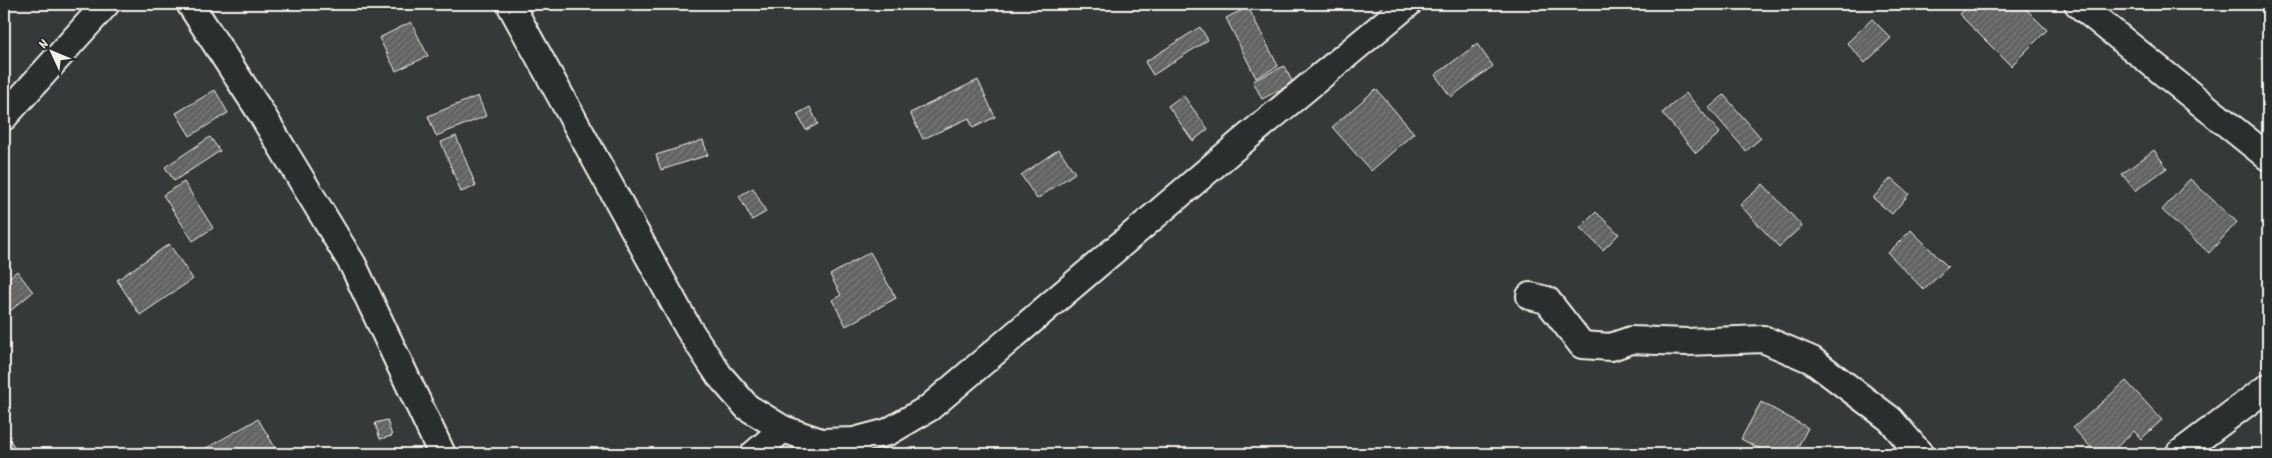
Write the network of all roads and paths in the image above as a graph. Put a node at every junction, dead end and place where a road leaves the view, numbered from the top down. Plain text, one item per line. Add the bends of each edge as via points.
1 (106, 4) edge
2 (190, 4) edge
3 (510, 4) edge
4 (1408, 4) edge
5 (2078, 4) edge
6 (4, 117) edge
7 (2268, 157) edge
8 (1530, 296) dead end
9 (2268, 387) edge
10 (783, 429) junction
11 (442, 454) edge
12 (754, 454) edge
13 (1920, 454) edge
14 (2179, 454) edge

1 - 6 street
2 - 11 street via 261,112 353,265
3 - 10 street via 688,328 719,375 747,407
4 - 10 street via 930,408 888,432 854,441 821,442
5 - 7 street
8 - 13 street via 1547,300 1582,345 1611,347 1632,340 1763,339 1812,360 1890,419
9 - 14 street
10 - 12 street

